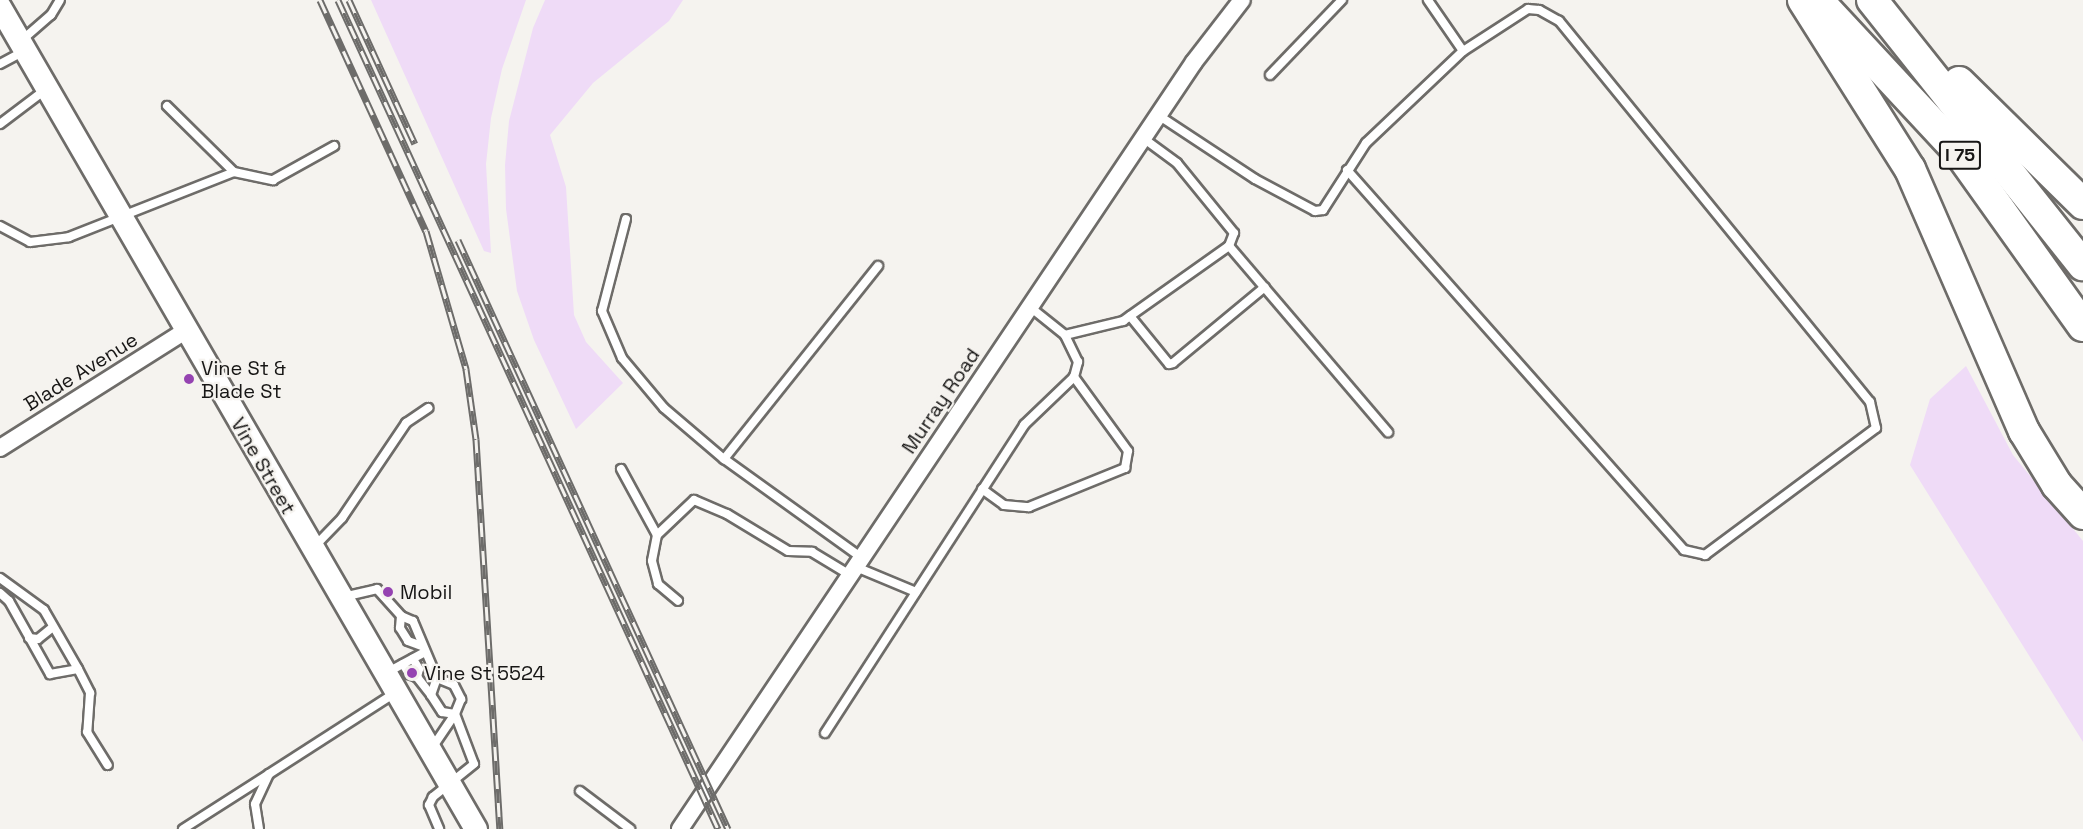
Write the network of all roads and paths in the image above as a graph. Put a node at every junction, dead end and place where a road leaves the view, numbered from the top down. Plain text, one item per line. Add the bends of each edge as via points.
1 (60, 0) edge
2 (1242, 0) edge
3 (1342, 0) edge
4 (1428, 0) edge
5 (1803, 0) edge
6 (1818, 0) edge
7 (1876, 4) edge
8 (0, 7) edge
9 (22, 47) junction
10 (1463, 51) junction
11 (0, 64) edge
12 (1270, 75) dead end
13 (46, 89) junction
14 (167, 105) dead end
15 (1158, 115) junction
16 (0, 124) edge
17 (1143, 138) junction
18 (334, 146) dead end
19 (1347, 170) junction
20 (234, 172) junction
21 (2083, 204) edge
22 (120, 218) junction
23 (626, 219) dead end
24 (0, 226) edge
25 (1230, 246) junction
26 (2083, 265) edge
27 (878, 266) dead end
28 (1265, 287) junction
29 (1030, 306) junction
30 (1130, 316) junction
31 (2083, 326) edge
32 (184, 331) junction
33 (1065, 335) junction
34 (1074, 377) junction
35 (428, 408) dead end
36 (1388, 432) dead end
37 (0, 448) edge
38 (724, 459) junction
39 (621, 469) dead end
40 (982, 489) junction
41 (2083, 514) edge
42 (657, 535) junction
43 (312, 549) junction
44 (856, 567) junction
45 (0, 578) edge
46 (916, 592) junction
47 (0, 593) edge
48 (343, 597) junction
49 (678, 601) dead end
50 (401, 616) junction
51 (53, 627) junction
52 (29, 638) junction
53 (423, 649) junction
54 (413, 659) junction
55 (78, 669) junction
56 (395, 676) junction
57 (417, 677) junction
58 (437, 678) junction
59 (431, 695) junction
60 (455, 714) junction
61 (825, 733) dead end
62 (430, 749) junction
63 (108, 765) dead end
64 (269, 774) junction
65 (451, 784) junction
66 (580, 791) dead end
67 (257, 827) edge
68 (183, 829) edge
69 (439, 829) edge
70 (476, 829) edge
71 (630, 829) edge
72 (680, 829) edge

1 - 9 lane
2 - 15 street, Murray Road
3 - 12 lane
4 - 10 lane
5 - 41 highway via 1910,168 2024,431 2057,485
6 - 31 highway, I 75 via 1958,152
7 - 21 highway
7 - 26 highway, I 75
8 - 9 main road, Vine Street
9 - 11 lane
9 - 13 main road, Vine Street
10 - 19 lane via 1366,143
10 - 19 lane via 1528,9 1539,10 1559,21 1870,402 1876,428 1705,555 1684,550
13 - 16 lane
13 - 22 main road, Vine Street
14 - 20 lane
15 - 17 street, Murray Road
15 - 19 lane via 1255,179 1315,211 1323,210
17 - 25 lane via 1177,163 1233,233
17 - 29 street, Murray Road
18 - 20 lane via 273,180
20 - 22 lane
22 - 24 lane via 69,237 30,242
22 - 32 main road, Vine Street
23 - 38 lane via 602,312 622,358 664,408
25 - 28 lane
25 - 30 lane
27 - 38 lane
28 - 30 lane via 1173,363
28 - 36 lane
29 - 33 lane
29 - 44 street, Murray Road
30 - 33 lane
32 - 37 street, Blade Avenue
32 - 43 main road, Vine Street
33 - 34 lane via 1078,362
34 - 40 lane via 1024,425
34 - 40 lane via 1128,451 1125,468 1029,507 1004,505
35 - 43 lane via 406,423 342,518
38 - 44 lane
39 - 42 lane
40 - 46 lane
42 - 44 lane via 694,500 727,514 788,552 812,552
42 - 49 lane via 652,561 658,584
43 - 48 main road, Vine Street
44 - 46 lane
44 - 72 street, Murray Road
45 - 51 lane via 39,606
46 - 61 lane
47 - 52 lane
48 - 50 lane via 377,589
48 - 56 main road, Vine Street
50 - 53 lane via 413,621
50 - 53 lane via 400,628 408,641
51 - 52 lane via 38,639
51 - 55 lane
52 - 55 lane via 50,674
53 - 54 lane
53 - 58 lane
54 - 56 lane
54 - 57 lane via 419,669
55 - 63 lane via 90,693 87,732
56 - 57 lane
56 - 62 main road, Vine Street
56 - 64 lane
57 - 59 lane
58 - 59 lane
58 - 60 lane via 454,686 461,699
59 - 60 lane via 442,712
60 - 62 lane
60 - 65 lane via 474,764
62 - 65 main road, Vine Street
64 - 67 lane via 255,804
64 - 68 lane
65 - 69 lane via 433,797 429,805
65 - 70 main road, Vine Street
66 - 71 lane

